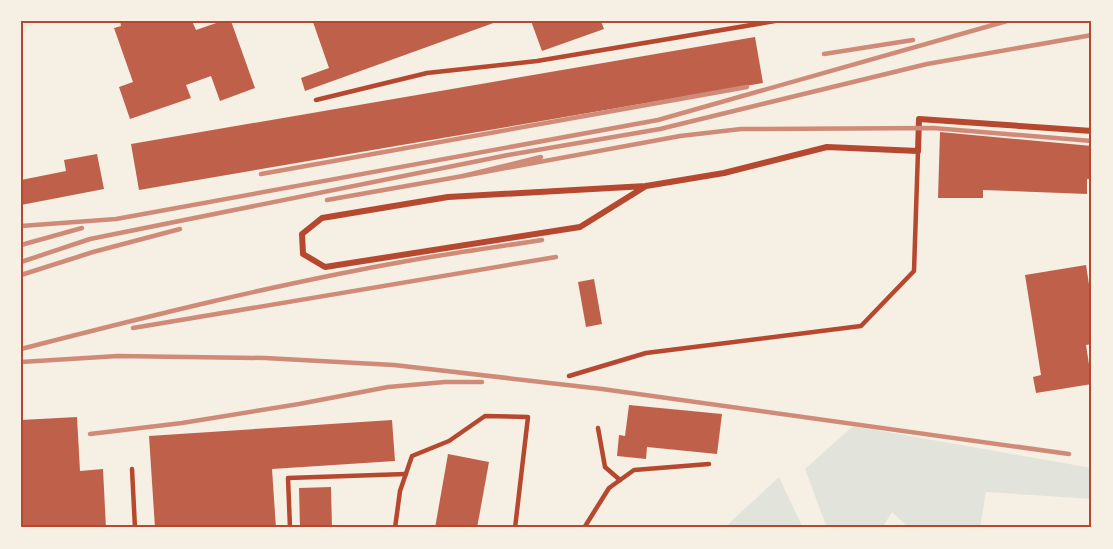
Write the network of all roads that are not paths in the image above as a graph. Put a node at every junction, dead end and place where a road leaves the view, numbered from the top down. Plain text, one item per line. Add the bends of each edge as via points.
1 (775, 21) edge
2 (316, 100) dead end
3 (1092, 131) edge
4 (918, 151) junction
5 (646, 186) junction
6 (569, 376) dead end
7 (598, 428) dead end
8 (708, 464) dead end
9 (132, 469) dead end
10 (406, 474) junction
11 (620, 480) junction
12 (135, 528) edge
13 (290, 528) edge
14 (395, 528) edge
15 (514, 528) edge
16 (584, 528) edge

1 - 2 lane via 537,61 427,73
3 - 4 street via 919,119
4 - 5 street via 827,147
4 - 6 lane via 914,271 861,327 646,353
5 - 5 street via 580,227 324,267 303,254 302,234 322,218 448,197
7 - 11 lane via 605,466
8 - 11 lane via 634,470
9 - 12 lane
10 - 13 lane via 288,478
10 - 14 lane
10 - 15 lane via 412,456 449,441 485,416 528,417
11 - 16 lane via 609,488

